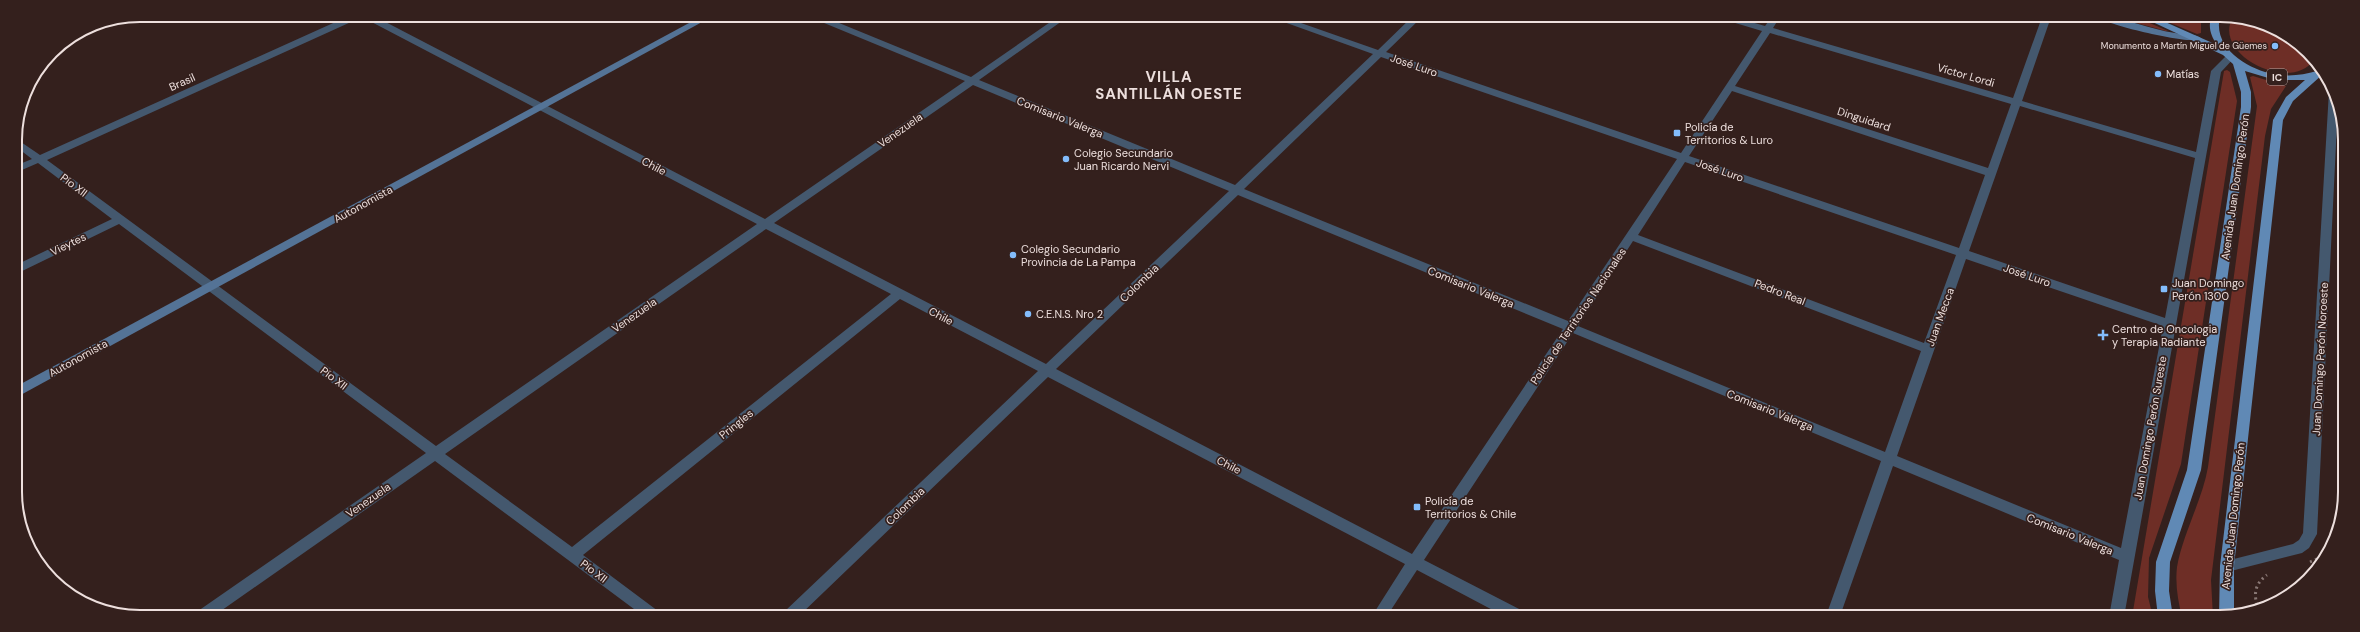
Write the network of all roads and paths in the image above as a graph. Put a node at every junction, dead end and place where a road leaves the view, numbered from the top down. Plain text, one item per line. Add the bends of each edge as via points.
1 (342, 22) edge
2 (378, 22) edge
3 (697, 22) edge
4 (830, 22) edge
5 (1056, 22) edge
6 (1288, 22) edge
7 (1413, 22) edge
8 (1743, 22) edge
9 (1773, 22) edge
10 (2045, 22) edge
11 (2121, 22) edge
12 (2158, 22) edge
13 (2216, 22) edge
14 (1768, 29) junction
15 (2197, 39) junction
16 (1380, 54) junction
17 (2231, 58) junction
18 (2317, 73) edge
19 (2318, 74) edge
20 (972, 80) junction
21 (1729, 87) junction
22 (2016, 102) junction
23 (2333, 106) edge
24 (540, 107) junction
25 (22, 146) edge
26 (2200, 156) junction
27 (1683, 158) junction
28 (39, 159) junction
29 (22, 167) edge
30 (1991, 173) junction
31 (1237, 190) junction
32 (120, 219) junction
33 (766, 224) junction
34 (1631, 236) junction
35 (1962, 253) junction
36 (22, 267) edge
37 (210, 286) junction
38 (899, 294) junction
39 (2169, 324) junction
40 (1570, 327) junction
41 (1928, 349) junction
42 (1047, 371) junction
43 (22, 389) edge
44 (436, 453) junction
45 (1889, 459) junction
46 (572, 555) junction
47 (2127, 557) junction
48 (2317, 559) edge
49 (1415, 562) junction
50 (2305, 564) dead end
51 (2227, 566) junction
52 (2272, 572) dead end
53 (2257, 604) edge
54 (210, 610) edge
55 (646, 610) edge
56 (795, 610) edge
57 (1383, 610) edge
58 (1507, 610) edge
59 (1835, 610) edge
60 (2117, 610) edge
61 (2165, 610) edge
62 (2226, 610) edge

1 - 28 street, Brasil
2 - 24 street, Chile
3 - 24 street, Autonomista
4 - 20 street, Comisario Valerga
5 - 20 street, Venezuela
6 - 16 street, José Luro
7 - 16 street, Colombia
8 - 14 street, Víctor Lordi
9 - 14 street, Policía de Territorios Nacionales
10 - 22 street, Juan Mecca
11 - 15 street via 2173,36
12 - 15 main road
13 - 17 main road, Avenida Juan Domingo Perón via 2215,30
14 - 21 street, Policía de Territorios Nacionales
14 - 22 street, Víctor Lordi
15 - 17 main road
16 - 27 street, José Luro
16 - 31 street, Colombia
17 - 18 main road, IC via 2256,72 2278,77 2299,78
17 - 26 street, Juan Domingo Perón Sureste via 2216,71
17 - 61 main road, Avenida Juan Domingo Perón via 2246,92 2246,107 2194,470 2163,562 2162,590
19 - 51 main road, Avenida Juan Domingo Perón / IC via 2289,99 2278,120
20 - 31 street, Comisario Valerga
20 - 33 street, Venezuela
21 - 27 street, Policía de Territorios Nacionales
21 - 30 street, Dinguidard
22 - 26 street, Víctor Lordi
22 - 30 street, Juan Mecca
23 - 51 street, Juan Domingo Perón Noroeste via 2310,534 2304,544 2297,549
24 - 33 street, Chile
24 - 37 street, Autonomista
25 - 28 street, Pío XII
26 - 39 street, Juan Domingo Perón Sureste
27 - 34 street, Policía de Territorios Nacionales
27 - 35 street, José Luro
28 - 29 street, Brasil
28 - 32 street, Pío XII
30 - 35 street, Juan Mecca
31 - 40 street, Comisario Valerga
31 - 42 street, Colombia
32 - 36 street, Vieytes
32 - 37 street, Pío XII
33 - 38 street, Chile
33 - 44 street, Venezuela
34 - 40 street, Policía de Territorios Nacionales
34 - 41 street, Pedro Real
35 - 39 street, José Luro
35 - 41 street, Juan Mecca
37 - 43 street, Autonomista
37 - 44 street, Pío XII
38 - 42 street, Chile
38 - 46 street, Pringles
39 - 47 street, Juan Domingo Perón Sureste
40 - 45 street, Comisario Valerga
40 - 49 street, Policía de Territorios Nacionales
41 - 45 street, Juan Mecca
42 - 49 street, Chile
42 - 56 street, Colombia
44 - 46 street, Pío XII
44 - 54 street, Venezuela
45 - 47 street, Comisario Valerga
45 - 59 street, Juan Mecca
46 - 55 street, Pío XII
47 - 60 street, Juan Domingo Perón Sureste
48 - 50 path
49 - 57 street, Policía de Territorios Nacionales
49 - 58 street, Chile
51 - 62 main road, Avenida Juan Domingo Perón / IC
52 - 53 path via 2259,581 2254,591

